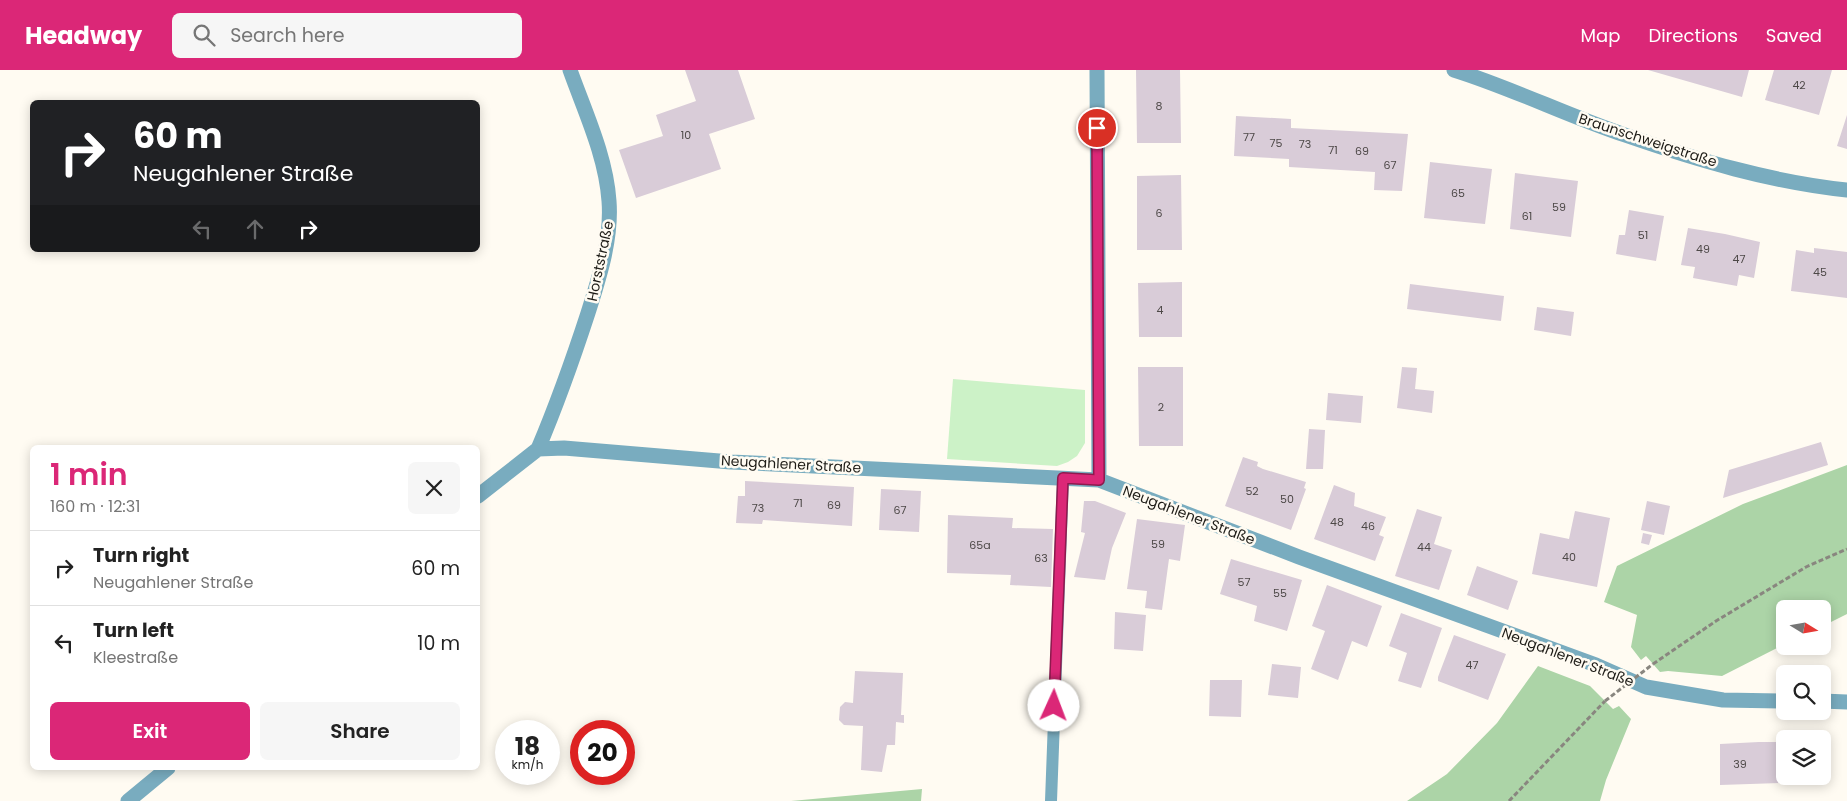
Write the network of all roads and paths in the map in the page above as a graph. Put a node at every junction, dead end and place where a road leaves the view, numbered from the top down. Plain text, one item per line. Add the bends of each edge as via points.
1 (570, 70) edge
2 (1097, 70) edge
3 (1454, 70) edge
4 (1847, 190) edge
5 (538, 448) junction
6 (1063, 478) junction
7 (1099, 480) junction
8 (480, 494) edge
9 (1847, 549) edge
10 (1776, 701) edge
11 (1831, 701) edge
12 (1847, 702) edge
13 (166, 770) edge
14 (128, 801) edge
15 (1051, 801) edge
16 (1509, 801) edge

1 - 5 street, Horststraße via 597,146 610,218 597,286 579,345
2 - 7 street
3 - 4 street, Braunschweigstraße via 1625,135 1701,159 1796,184
5 - 6 street, Neugahlener Straße via 731,462
5 - 8 street
6 - 7 street, Neugahlener Straße
6 - 15 lane
7 - 10 street, Neugahlener Straße via 1299,558 1596,665 1646,687 1722,700
9 - 16 path, bridge via 1806,567 1716,621 1653,664 1605,702
11 - 12 street
13 - 14 street

